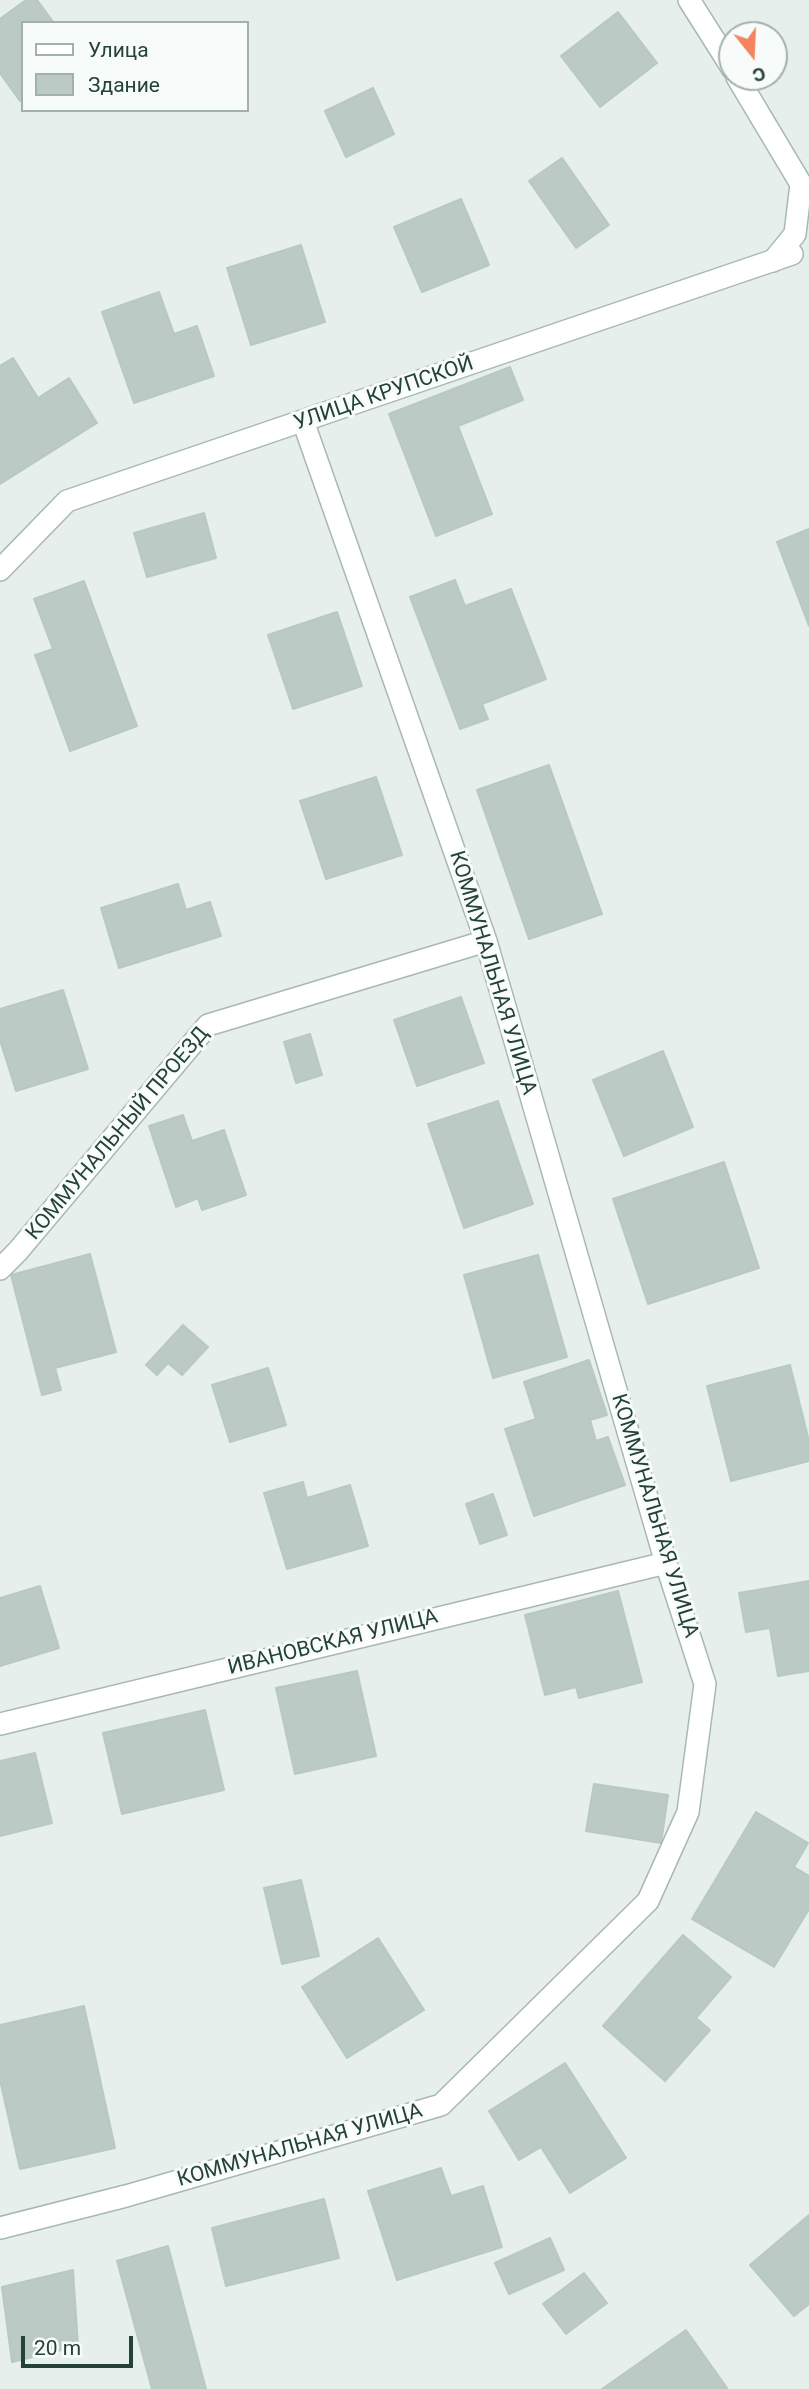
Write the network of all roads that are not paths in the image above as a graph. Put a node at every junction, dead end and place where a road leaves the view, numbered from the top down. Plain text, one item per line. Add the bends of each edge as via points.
1 (689, 0) edge
2 (718, 46) edge
3 (745, 91) edge
4 (303, 421) junction
5 (0, 570) edge
6 (486, 941) junction
7 (0, 1269) edge
8 (666, 1563) junction
9 (0, 1724) edge
10 (0, 2228) edge

1 - 2 street
3 - 4 street, УЛИЦА КРУПСКОЙ via 801,184 795,234 782,258
4 - 5 street, УЛИЦА КРУПСКОЙ via 67,500
4 - 6 street, КОММУНАЛЬНАЯ УЛИЦА
6 - 7 street, КОММУНАЛЬНЫЙ ПРОЕЗД via 208,1025
6 - 8 street, КОММУНАЛЬНАЯ УЛИЦА
8 - 9 street, ИВАНОВСКАЯ УЛИЦА
8 - 10 street, КОММУНАЛЬНАЯ УЛИЦА via 705,1684 688,1812 648,1901 441,2105

